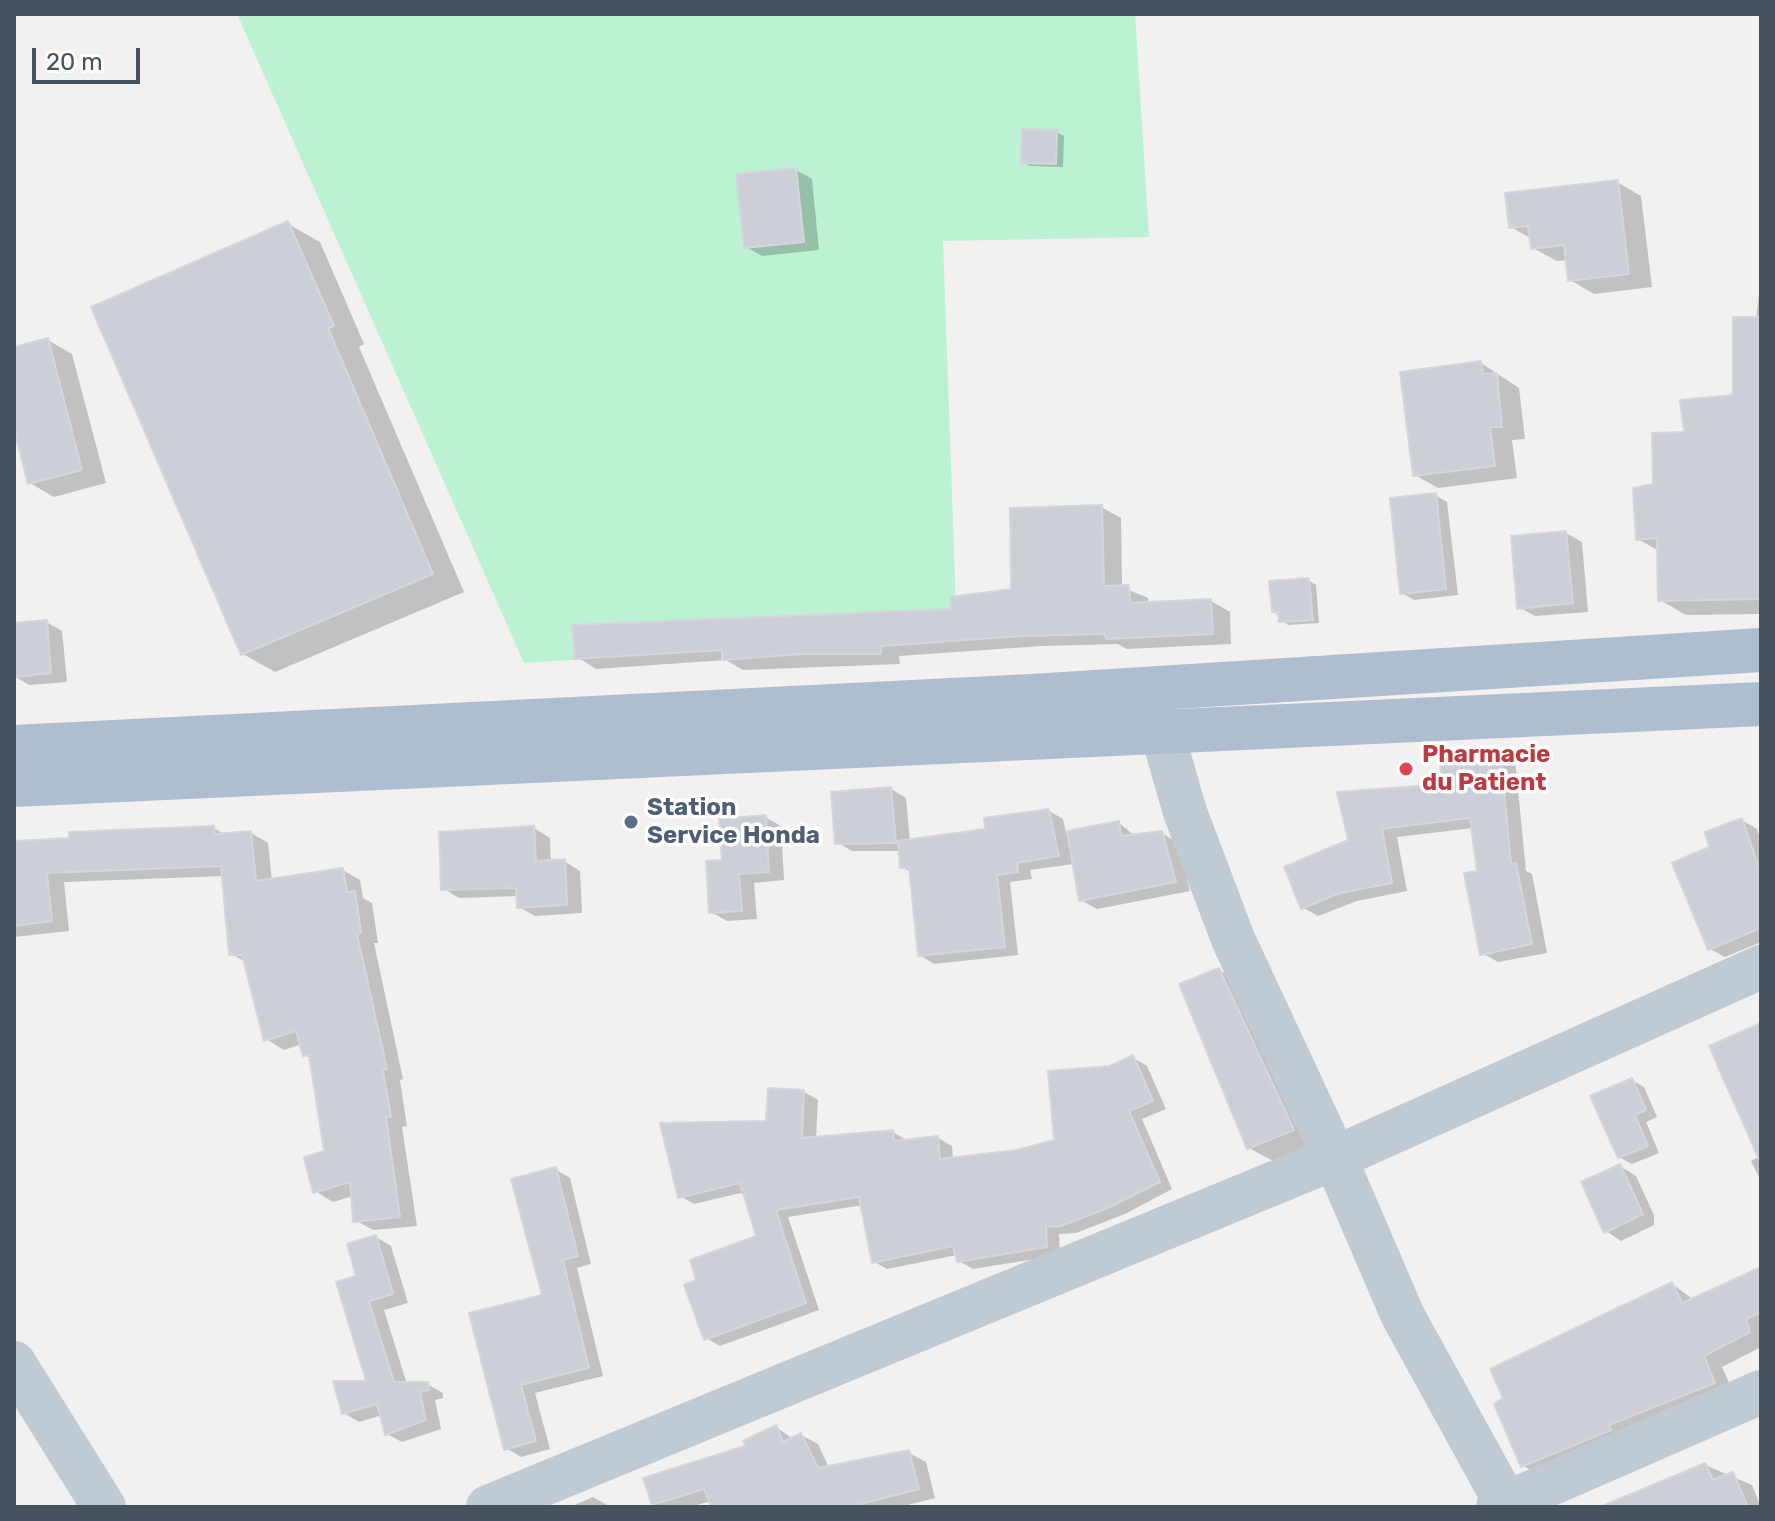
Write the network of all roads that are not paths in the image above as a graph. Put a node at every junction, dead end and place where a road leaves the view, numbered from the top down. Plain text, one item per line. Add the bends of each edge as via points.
1 (1761, 650) edge
2 (1761, 704) edge
3 (1162, 732) junction
4 (14, 747) edge
5 (14, 785) edge
6 (1761, 967) edge
7 (1335, 1158) junction
8 (14, 1363) edge
9 (1761, 1392) edge
10 (1504, 1506) edge
11 (104, 1507) edge
12 (488, 1507) edge

1 - 4 main road via 1032,696
2 - 3 main road
3 - 5 main road
3 - 7 street via 1185,812 1233,939
6 - 7 street
7 - 10 street via 1403,1316
7 - 12 street
8 - 11 street
9 - 10 street

